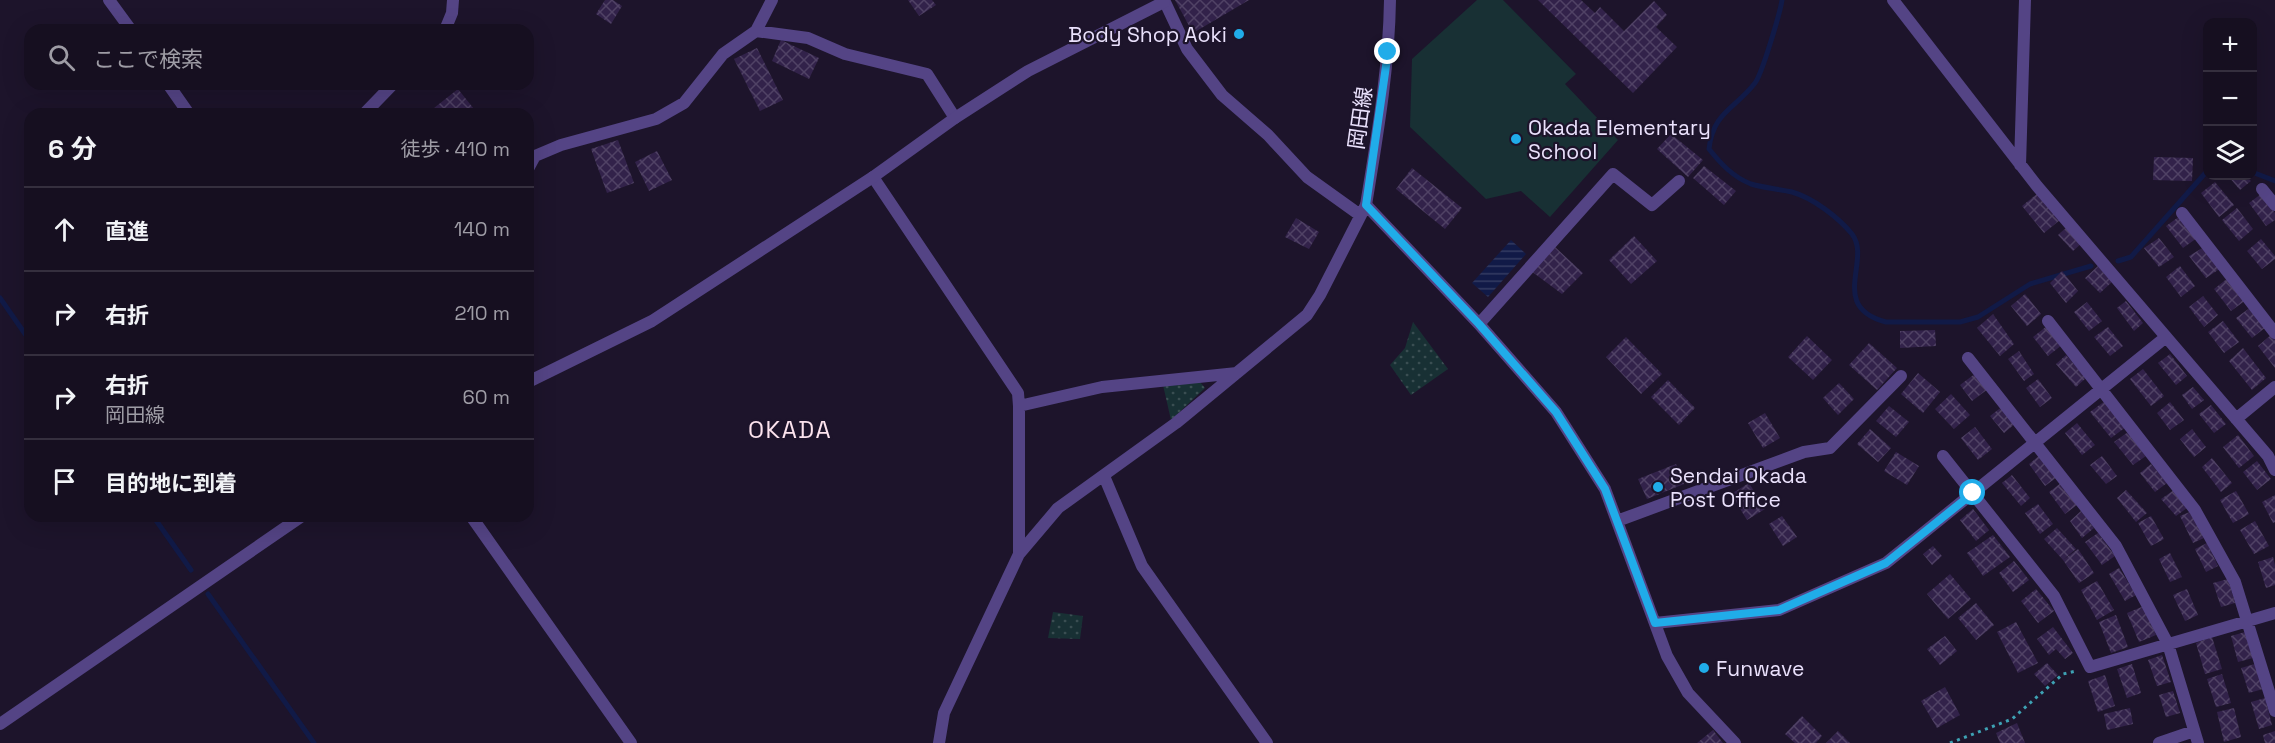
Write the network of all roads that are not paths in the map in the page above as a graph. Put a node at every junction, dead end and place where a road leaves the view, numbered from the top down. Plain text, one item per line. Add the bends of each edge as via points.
1 (110, 0) edge
2 (453, 0) edge
3 (772, 0) edge
4 (1390, 0) edge
5 (1893, 0) edge
6 (2025, 0) edge
7 (1164, 1) edge
8 (126, 24) edge
9 (447, 24) edge
10 (756, 31) junction
11 (172, 90) edge
12 (387, 90) edge
13 (185, 108) edge
14 (370, 108) edge
15 (955, 118) junction
16 (534, 158) edge
17 (2020, 165) junction
18 (873, 177) junction
19 (1679, 181) dead end
20 (2262, 189) dead end
21 (2275, 205) edge
22 (1364, 210) junction
23 (2182, 213) dead end
24 (2048, 321) dead end
25 (1479, 324) junction
26 (2275, 333) edge
27 (2166, 337) junction
28 (1968, 358) dead end
29 (1237, 373) junction
30 (1901, 376) dead end
31 (534, 379) edge
32 (2275, 387) edge
33 (2101, 389) junction
34 (1019, 406) junction
35 (2236, 419) junction
36 (2035, 443) junction
37 (1942, 456) dead end
38 (2275, 470) edge
39 (1104, 476) junction
40 (1973, 493) junction
41 (1617, 521) junction
42 (293, 522) edge
43 (475, 522) edge
44 (1019, 554) junction
45 (2275, 613) edge
46 (2247, 621) junction
47 (1655, 623) junction
48 (2168, 644) junction
49 (2275, 711) edge
50 (0, 724) edge
51 (2196, 737) edge
52 (631, 743) edge
53 (939, 743) edge
54 (1267, 743) edge
55 (1735, 743) edge
56 (2159, 743) edge

1 - 8 street
2 - 9 street
3 - 10 street
4 - 22 street, 岡田線 via 1383,93
5 - 17 street
6 - 17 street
7 - 15 street via 1028,70
7 - 22 street via 1187,50 1221,95 1268,135 1307,177
10 - 15 street via 808,38 845,54 927,74
10 - 16 street via 723,54 684,103 657,119 561,145
11 - 13 street
12 - 14 street
15 - 18 street
17 - 27 street
18 - 31 street via 652,321
18 - 34 street via 1018,393
19 - 25 street via 1652,205 1613,174
20 - 21 street
22 - 25 street
22 - 29 street, 岡田線 via 1307,315
23 - 26 street
24 - 33 street
25 - 41 street via 1556,412 1605,489
27 - 33 street
27 - 35 street
28 - 36 street
29 - 34 street via 1102,387
29 - 39 street, 岡田線
30 - 41 street via 1830,448 1804,452
32 - 35 street
33 - 36 street
33 - 46 street via 2195,510 2235,582
34 - 44 street
35 - 38 street
36 - 40 street
36 - 48 street via 2116,546
37 - 40 street
39 - 44 street, 岡田線 via 1058,508
39 - 54 street via 1142,566
40 - 47 street via 1886,563 1779,610
40 - 48 street via 2054,596 2090,667
41 - 47 street
42 - 50 street
43 - 52 street
44 - 53 street via 945,713
45 - 46 street
46 - 48 street
46 - 49 street
47 - 55 street via 1667,656 1689,693
48 - 51 street
51 - 56 street

